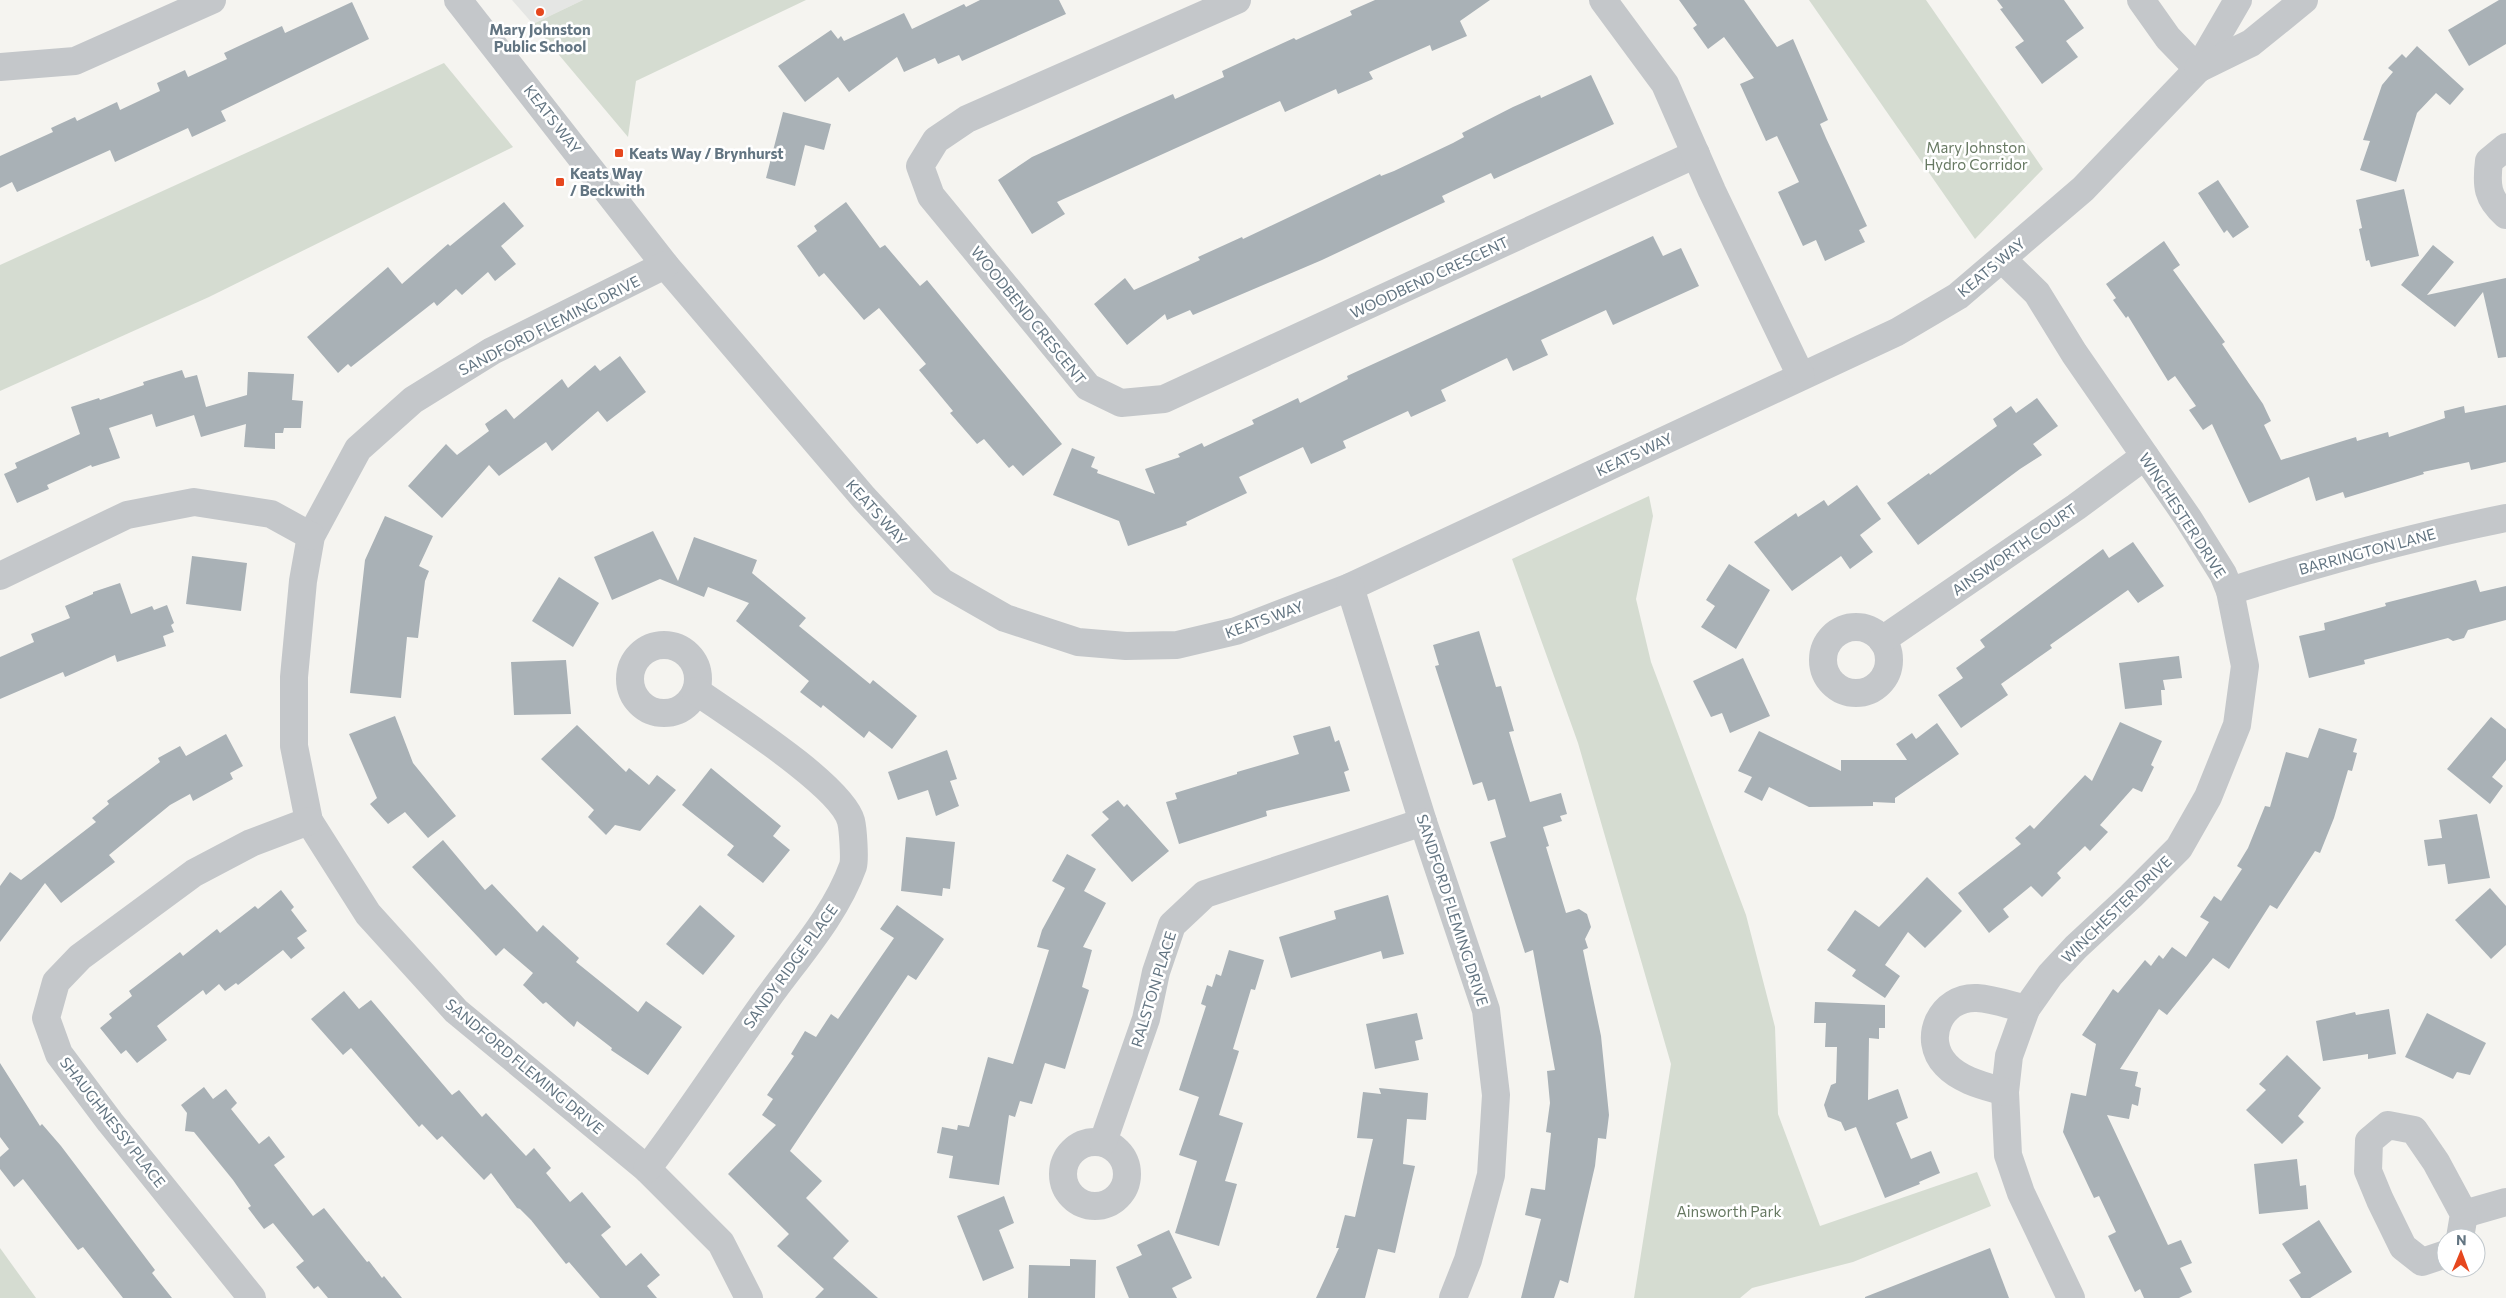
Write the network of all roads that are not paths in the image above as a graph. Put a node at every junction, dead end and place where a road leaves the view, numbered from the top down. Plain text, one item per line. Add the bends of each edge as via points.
1 (212, 0) edge
2 (458, 0) edge
3 (1237, 0) edge
4 (1603, 0) edge
5 (2141, 0) edge
6 (2238, 0) edge
7 (2304, 0) edge
8 (0, 67) edge
9 (2198, 69) junction
10 (2506, 147) edge
11 (1696, 154) junction
12 (2506, 216) edge
13 (2002, 259) junction
14 (666, 265) junction
15 (1801, 376) junction
16 (2144, 456) junction
17 (2506, 518) edge
18 (311, 536) junction
19 (0, 576) edge
20 (1350, 587) junction
21 (2230, 591) junction
22 (1882, 640) dead end
23 (696, 690) dead end
24 (309, 821) junction
25 (1423, 822) junction
26 (2026, 1008) junction
27 (2005, 1092) junction
28 (1103, 1142) dead end
29 (647, 1169) junction
30 (2506, 1202) edge
31 (2462, 1226) edge
32 (2436, 1257) edge
33 (252, 1298) edge
34 (749, 1298) edge
35 (1453, 1298) edge
36 (2071, 1298) edge

1 - 8 street via 75,61
2 - 14 street, KEATS WAY
3 - 11 street, WOODBEND CRESCENT via 967,119 936,140 920,166 931,196 1088,387 1121,404 1164,399
4 - 11 street via 1665,84
5 - 9 street via 2168,38
6 - 9 street, KEATS WAY
7 - 9 street, KEATS WAY via 2251,43
9 - 13 street, KEATS WAY via 2083,190
10 - 12 street via 2489,161 2486,180 2492,202
11 - 15 street
13 - 15 street, KEATS WAY via 1958,296 1897,332
13 - 16 street, WINCHESTER DRIVE via 2037,293
14 - 18 street, SANDFORD FLEMING DRIVE via 492,351 413,400 358,449
14 - 20 street, KEATS WAY via 864,498 942,582 1005,618 1078,642 1126,646 1177,645 1236,631
15 - 20 street, KEATS WAY
16 - 21 street, WINCHESTER DRIVE via 2188,518
16 - 22 street, AINSWORTH COURT via 2076,507
17 - 21 street, BARRINGTON LANE via 2423,535
18 - 19 street via 270,514 194,502 127,515
18 - 24 street, SANDFORD FLEMING DRIVE via 303,581 294,677 294,746
20 - 25 street, SANDFORD FLEMING DRIVE
21 - 26 street, WINCHESTER DRIVE via 2245,666 2237,726 2208,797 2179,848 2076,947
23 - 29 street, SANDY RIDGE PLACE via 794,761 836,796 851,820 854,864 836,904
24 - 29 street, SANDFORD FLEMING DRIVE via 368,914 456,1011
24 - 33 street, SHAUGHNESSY PLACE via 251,843 194,873 80,957 56,982 46,1018 59,1054
25 - 28 street, RALSTON PLACE via 1205,894 1172,925 1156,972 1146,1019
25 - 35 street, SANDFORD FLEMING DRIVE via 1486,1010 1496,1095 1490,1175 1468,1260
26 - 27 street, WINCHESTER DRIVE via 2009,1056
26 - 27 street via 1976,998 1950,1004 1938,1020 1934,1043 1945,1064 1960,1076
27 - 36 street, WINCHESTER DRIVE via 2008,1155 2021,1193
29 - 34 street, SANDFORD FLEMING DRIVE via 721,1243
30 - 31 street
31 - 32 street via 2436,1162 2414,1130 2388,1125 2369,1141 2368,1171 2403,1247 2422,1262

